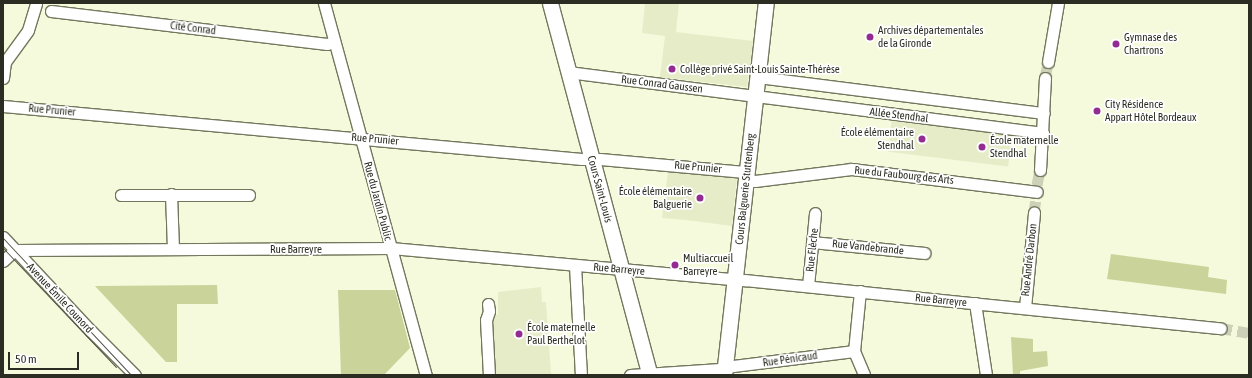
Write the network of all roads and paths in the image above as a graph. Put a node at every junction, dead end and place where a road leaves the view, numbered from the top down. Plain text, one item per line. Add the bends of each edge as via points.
1 (36, 3) edge
2 (324, 3) edge
3 (550, 3) edge
4 (766, 3) edge
5 (1058, 3) edge
6 (51, 11) dead end
7 (334, 42) junction
8 (1048, 62) tunnel mouth
9 (568, 72) junction
10 (758, 77) junction
11 (3, 78) edge
12 (1045, 78) tunnel mouth
13 (756, 96) junction
14 (3, 106) edge
15 (1044, 113) junction
16 (1043, 133) junction
17 (361, 138) junction
18 (592, 159) junction
19 (1040, 170) tunnel mouth
20 (747, 176) junction
21 (1037, 192) dead end
22 (171, 194) junction
23 (249, 194) dead end
24 (121, 195) dead end
25 (1034, 212) tunnel mouth
26 (815, 213) dead end
27 (3, 237) edge
28 (812, 242) junction
29 (391, 248) junction
30 (15, 250) junction
31 (173, 250) junction
32 (924, 253) dead end
33 (3, 261) edge
34 (575, 265) junction
35 (622, 269) junction
36 (735, 279) junction
37 (808, 286) junction
38 (860, 291) junction
39 (975, 303) junction
40 (488, 304) dead end
41 (1025, 308) junction
42 (1221, 328) tunnel mouth
43 (854, 351) junction
44 (725, 371) edge
45 (132, 374) edge
46 (650, 374) edge
47 (426, 375) edge
48 (490, 375) edge
49 (581, 375) edge
50 (630, 375) edge
51 (864, 375) edge
52 (986, 375) edge

1 - 11 street via 28,30 5,62
2 - 7 street, Rue du Jardin Public
3 - 9 main road, Cours Saint-Louis
4 - 10 main road, Cours Balguerie Stuttenberg
5 - 8 street
6 - 7 street, Cité Conrad via 327,44
7 - 17 street, Rue du Jardin Public
9 - 13 street, Rue Conrad Gaussen
9 - 18 main road, Cours Saint-Louis
10 - 13 main road, Cours Balguerie Stuttenberg
10 - 15 street, Allée Stendhal
12 - 15 street
13 - 16 street, Allée Stendhal
13 - 20 main road, Cours Balguerie Stuttenberg
14 - 17 street, Rue Prunier
15 - 16 street
16 - 19 street
17 - 18 street, Rue Prunier
17 - 29 street, Rue du Jardin Public
18 - 20 street, Rue Prunier
18 - 35 main road, Cours Saint-Louis
20 - 21 street, Rue du Faubourg des Arts via 755,181 851,169
20 - 36 main road, Cours Balguerie Stuttenberg
22 - 23 street
22 - 24 street
22 - 31 street
25 - 41 street, Rue André Darbon
26 - 28 street, Rue Flèche
27 - 30 street, Avenue Émile Counord
28 - 32 street, Rue Vandebrande
28 - 37 street, Rue Flèche
29 - 31 street, Rue Barreyre
29 - 34 street, Rue Barreyre
29 - 47 street, Rue du Jardin Public
30 - 31 street, Rue Barreyre
30 - 33 street
30 - 45 street, Avenue Émile Counord
34 - 35 street, Rue Barreyre
34 - 49 street
35 - 36 street, Rue Barreyre
35 - 46 main road, Cours Saint-Louis
36 - 37 street, Rue Barreyre
36 - 44 main road, Cours Balguerie Stuttenberg
37 - 38 street, Rue Barreyre
38 - 39 street, Rue Barreyre
38 - 43 street
39 - 41 street, Rue Barreyre
39 - 52 street
40 - 48 street via 486,320
41 - 42 street, Rue Barreyre
43 - 44 street, Rue Pénicaud
43 - 51 street
44 - 46 street, Rue Pénicaud
46 - 50 street, Rue Pénicaud

